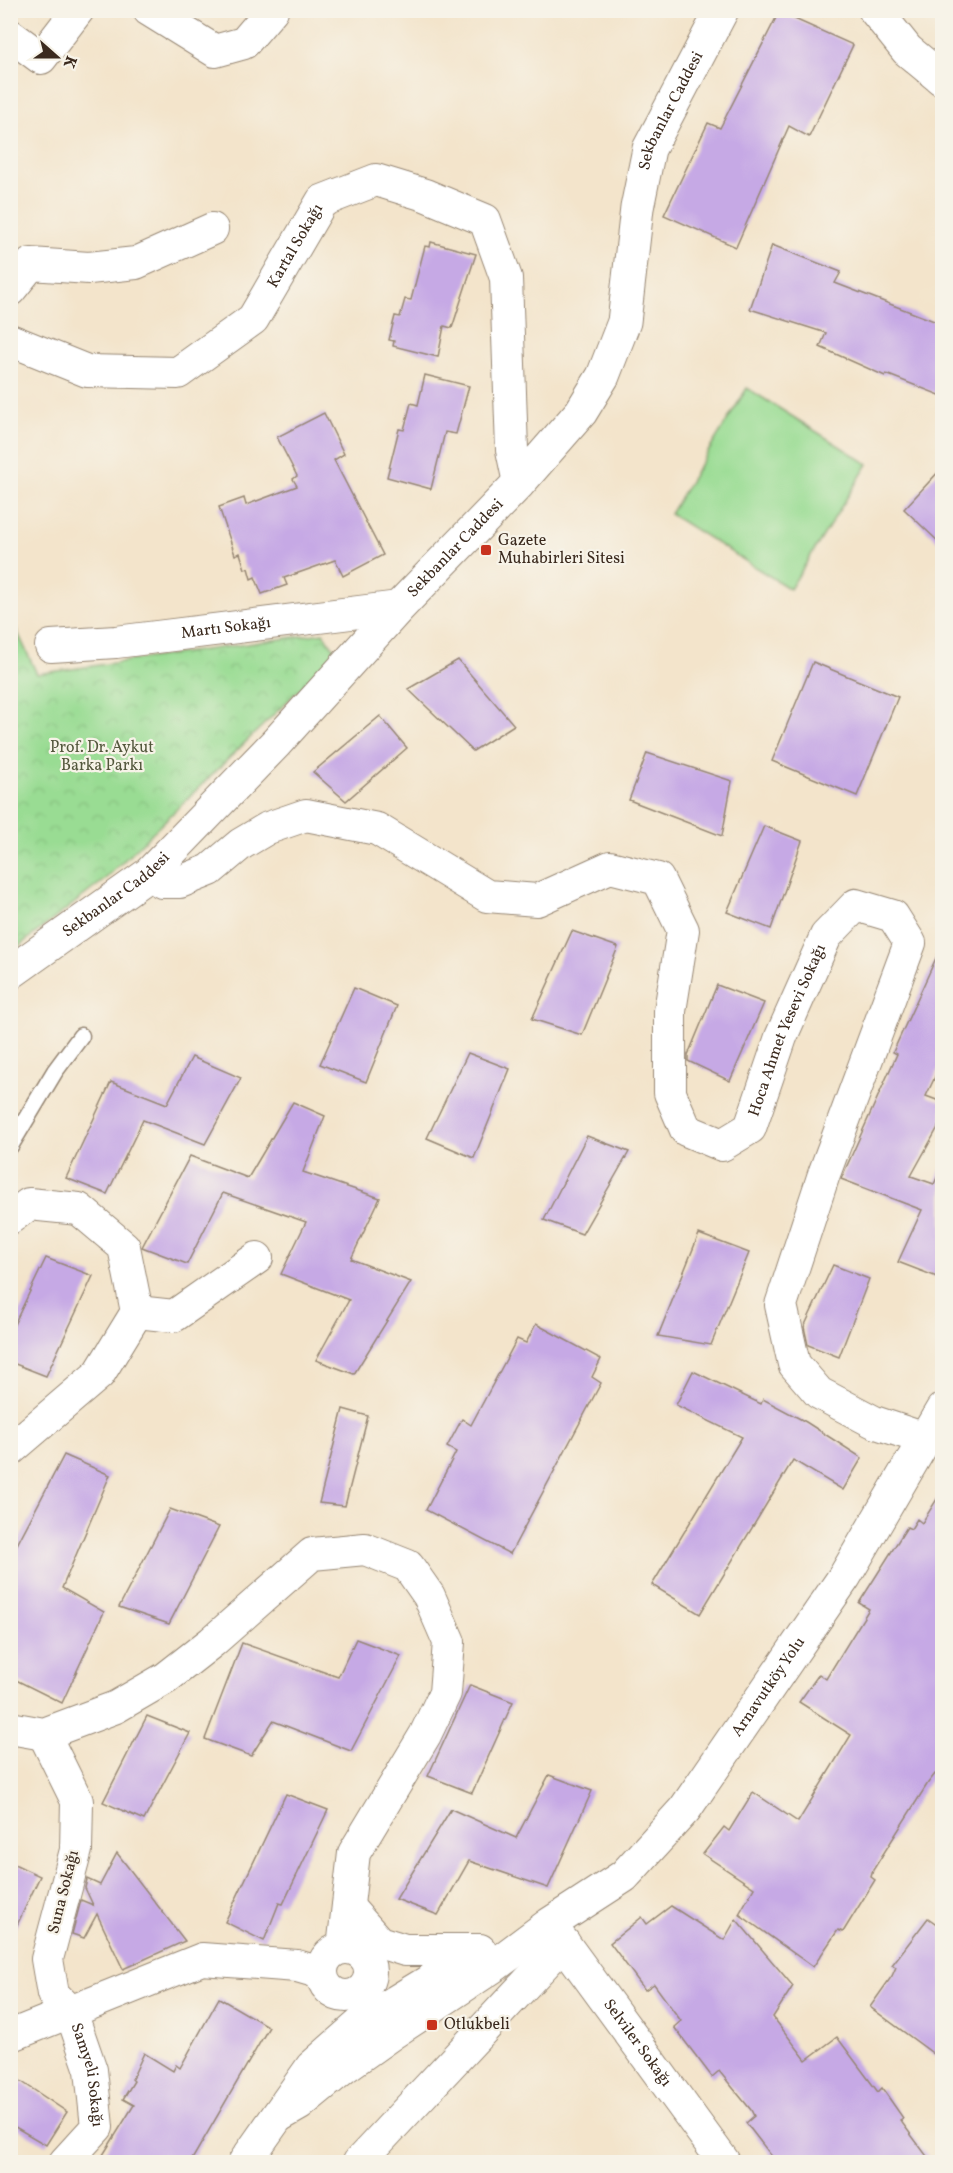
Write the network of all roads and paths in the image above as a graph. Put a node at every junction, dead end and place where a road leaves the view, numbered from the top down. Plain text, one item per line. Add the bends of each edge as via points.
1 (78, 10) edge
2 (149, 10) edge
3 (272, 10) edge
4 (722, 10) edge
5 (874, 10) edge
6 (10, 35) edge
7 (942, 79) edge
8 (213, 229) dead end
9 (10, 290) edge
10 (10, 340) edge
11 (519, 483) junction
12 (399, 607) junction
13 (51, 645) dead end
14 (149, 874) junction
15 (10, 973) edge
16 (81, 1036) dead end
17 (10, 1146) edge
18 (10, 1218) edge
19 (257, 1258) dead end
20 (137, 1312) junction
21 (942, 1410) edge
22 (925, 1439) junction
23 (10, 1450) edge
24 (10, 1728) edge
25 (44, 1734) junction
26 (348, 1907) junction
27 (557, 1933) junction
28 (480, 1950) junction
29 (355, 1955) junction
30 (329, 1984) junction
31 (71, 2012) junction
32 (380, 2020) junction
33 (10, 2036) edge
34 (65, 2163) edge
35 (245, 2163) edge
36 (359, 2163) edge
37 (724, 2163) edge

1 - 6 street via 41,58
2 - 3 street via 215,51 244,42
4 - 11 main road, Sekbanlar Caddesi via 649,149 637,208 624,322 603,376 581,412
5 - 7 main road via 908,50
8 - 9 street via 136,263 89,268 31,264
10 - 11 street, Kartal Sokağı via 87,371 178,373 253,319 322,201 376,180 485,220 506,278 512,450
11 - 12 main road, Sekbanlar Caddesi
12 - 13 street, Martı Sokağı via 116,642
12 - 14 main road, Sekbanlar Caddesi via 276,743
14 - 15 main road, Sekbanlar Caddesi
14 - 22 street, Hoca Ahmet Yesevi Sokağı via 162,882 180,882 210,870 268,828 306,815 378,829 487,896 537,900 610,867 658,879 683,930 670,1011 670,1093 686,1130 722,1145 750,1128 781,1037 826,936 856,905 893,916 910,943 824,1174 781,1305 794,1364 819,1393 874,1422
16 - 17 lane
18 - 20 street via 29,1204 79,1209 124,1247
19 - 20 street via 174,1316
20 - 23 street via 99,1374
21 - 22 main road, Arnavutköy Yolu
22 - 27 main road, Arnavutköy Yolu via 845,1576 685,1809 624,1876
24 - 25 street
25 - 26 street via 116,1707 166,1678 312,1554 365,1549 408,1566 429,1596 449,1641 445,1693 425,1735 354,1853
25 - 31 street, Suna Sokağı via 77,1801 76,1850 48,1959 53,1994
26 - 28 street via 379,1942 405,1950
26 - 29 street
27 - 28 main road
27 - 32 main road
27 - 36 street
27 - 37 street, Selviler Sokağı
28 - 32 main road
29 - 30 street via 330,1954 325,1960
29 - 30 street via 370,1970 366,1986 352,1996
29 - 32 street
30 - 31 street via 297,1966 202,1959
30 - 32 street
31 - 33 street
31 - 34 street, Samyeli Sokağı via 91,2070 97,2127
32 - 35 main road via 344,2067 278,2116

